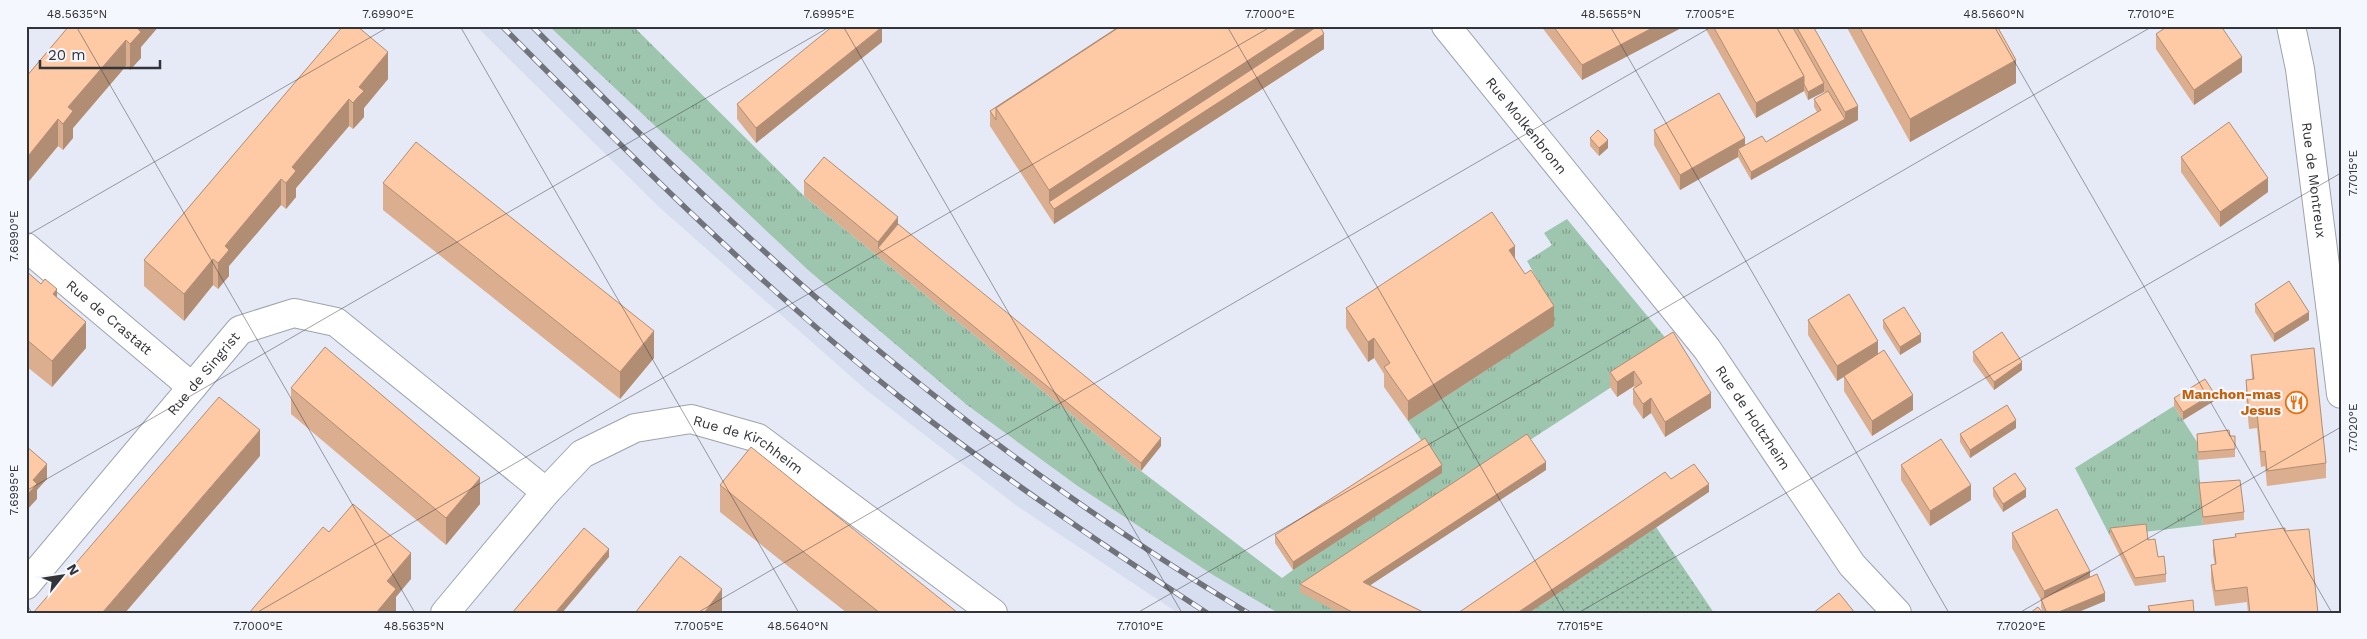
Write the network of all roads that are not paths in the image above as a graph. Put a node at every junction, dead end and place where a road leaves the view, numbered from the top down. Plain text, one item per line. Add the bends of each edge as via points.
1 (1446, 26) edge
2 (2291, 26) edge
3 (1606, 223) joint
4 (26, 247) edge
5 (2338, 334) edge
6 (192, 387) junction
7 (2341, 394) edge
8 (546, 492) junction
9 (26, 585) edge
10 (445, 613) edge
11 (993, 613) edge
12 (1897, 613) edge

1 - 3 street, Rue Molkenbronn
2 - 5 street, Rue de Montreux
3 - 12 street, Rue de Holtzheim via 1707,349 1852,565
4 - 6 street, Rue de Crastatt
5 - 7 street, Rue de Montreux
6 - 8 street, Rue de Singrist via 240,330 294,313 336,322
6 - 9 street, Rue de Singrist
8 - 10 street, Rue de Kirchheim
8 - 11 street, Rue de Kirchheim via 582,454 635,428 691,419 758,438

